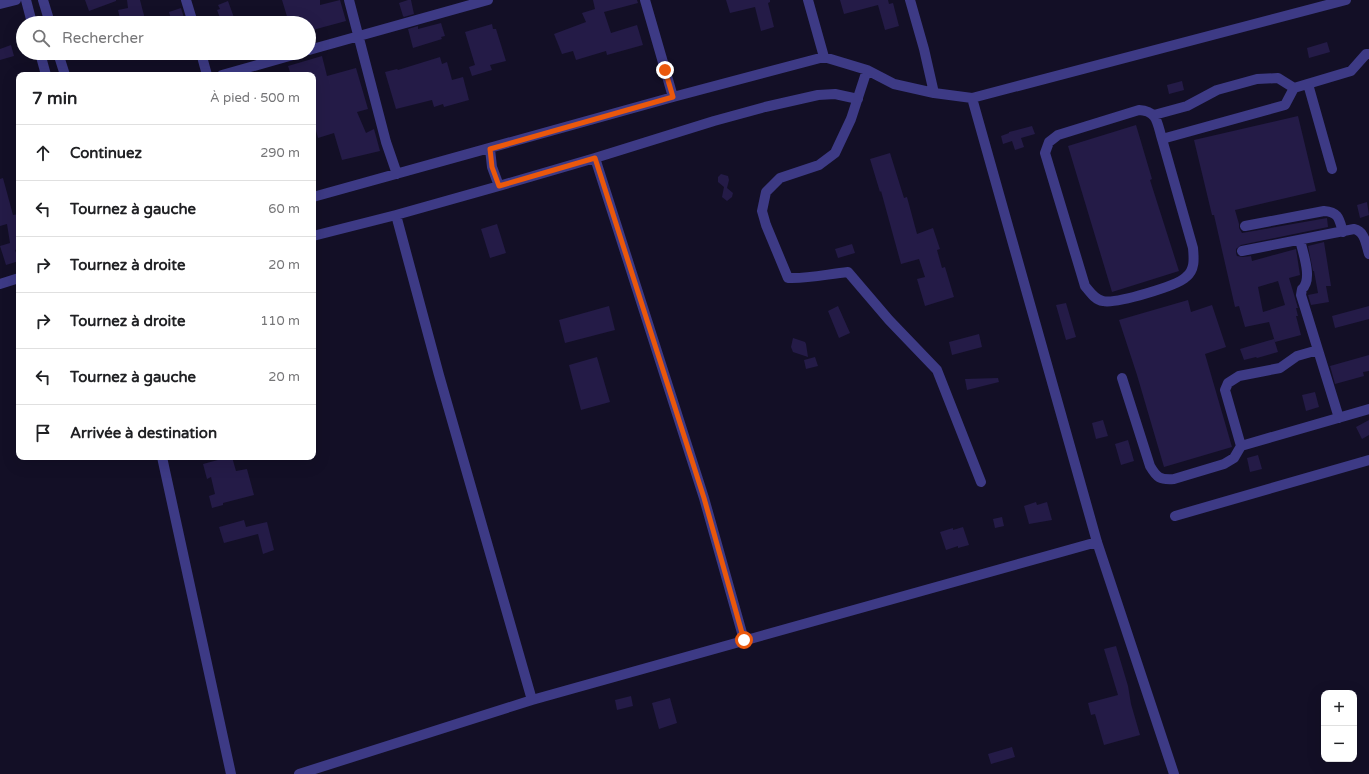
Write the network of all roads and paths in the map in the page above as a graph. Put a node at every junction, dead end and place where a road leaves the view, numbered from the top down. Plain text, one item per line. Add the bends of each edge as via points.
1 (16, 0) edge
2 (26, 0) edge
3 (43, 0) edge
4 (186, 0) edge
5 (348, 0) edge
6 (488, 0) edge
7 (644, 0) edge
8 (808, 0) edge
9 (910, 0) edge
10 (1346, 0) edge
11 (0, 4) edge
12 (30, 16) edge
13 (48, 16) edge
14 (191, 16) edge
15 (359, 36) junction
16 (316, 48) edge
17 (1369, 54) edge
18 (824, 57) junction
19 (42, 60) edge
20 (60, 60) edge
21 (203, 60) edge
22 (275, 60) edge
23 (45, 72) edge
24 (64, 72) edge
25 (206, 72) edge
26 (233, 72) edge
27 (866, 75) junction
28 (1308, 84) junction
29 (1294, 88) junction
30 (934, 93) junction
31 (859, 95) junction
32 (673, 97) junction
33 (972, 98) junction
34 (1154, 115) junction
35 (1162, 139) junction
36 (490, 149) junction
37 (595, 158) junction
38 (1332, 169) dead end
39 (397, 174) junction
40 (498, 183) junction
41 (316, 196) edge
42 (396, 215) junction
43 (1245, 226) dead end
44 (1343, 232) junction
45 (316, 235) edge
46 (1300, 240) junction
47 (1242, 251) dead end
48 (1369, 254) edge
49 (16, 279) edge
50 (0, 284) edge
51 (1318, 350) junction
52 (1122, 378) dead end
53 (1369, 409) edge
54 (1339, 418) junction
55 (1241, 446) junction
56 (163, 460) edge
57 (1369, 460) edge
58 (981, 482) dead end
59 (1176, 516) dead end
60 (1097, 542) junction
61 (744, 640) junction
62 (532, 700) junction
63 (232, 774) edge
64 (299, 774) edge
65 (1174, 774) edge

1 - 11 street
2 - 12 street
3 - 13 street
4 - 14 street
5 - 15 street
6 - 15 street
7 - 32 street
8 - 18 street
9 - 30 street
10 - 33 street
15 - 16 street
15 - 39 street via 386,142
17 - 28 street via 1366,54 1351,71
18 - 27 street
18 - 32 street
19 - 23 street
20 - 24 street
21 - 25 street
22 - 26 street
27 - 30 street
27 - 31 street
28 - 29 street
28 - 38 street
29 - 34 street via 1278,78 1257,78 1217,90 1187,106
29 - 35 street via 1285,105
30 - 33 street
31 - 37 street via 818,95 765,107
31 - 58 street via 835,153 819,165 780,178 766,192 762,211 766,225 788,278 803,279 848,272 937,370
32 - 36 street
33 - 60 street
34 - 35 street
34 - 35 street via 1139,110 1058,135 1049,142 1045,153 1085,286 1094,297 1103,301 1118,301 1178,283 1188,276 1194,263 1193,248
36 - 39 street
36 - 40 street via 492,167
37 - 40 street
37 - 61 street via 704,498
39 - 41 street
40 - 42 street
42 - 45 street
42 - 62 street via 441,383
43 - 44 street via 1324,210 1335,213
44 - 46 street
44 - 48 street via 1354,229 1363,234
46 - 47 street
46 - 51 street via 1307,271 1306,286 1302,289 1301,295
49 - 50 street
51 - 54 street
51 - 55 street via 1297,356 1280,368 1239,376 1228,383 1225,390
52 - 55 street via 1150,466 1156,476 1166,480 1174,479 1224,464 1234,458
53 - 54 street
54 - 55 street
56 - 63 street
57 - 59 street
60 - 61 street
60 - 65 street
61 - 62 street
62 - 64 street

